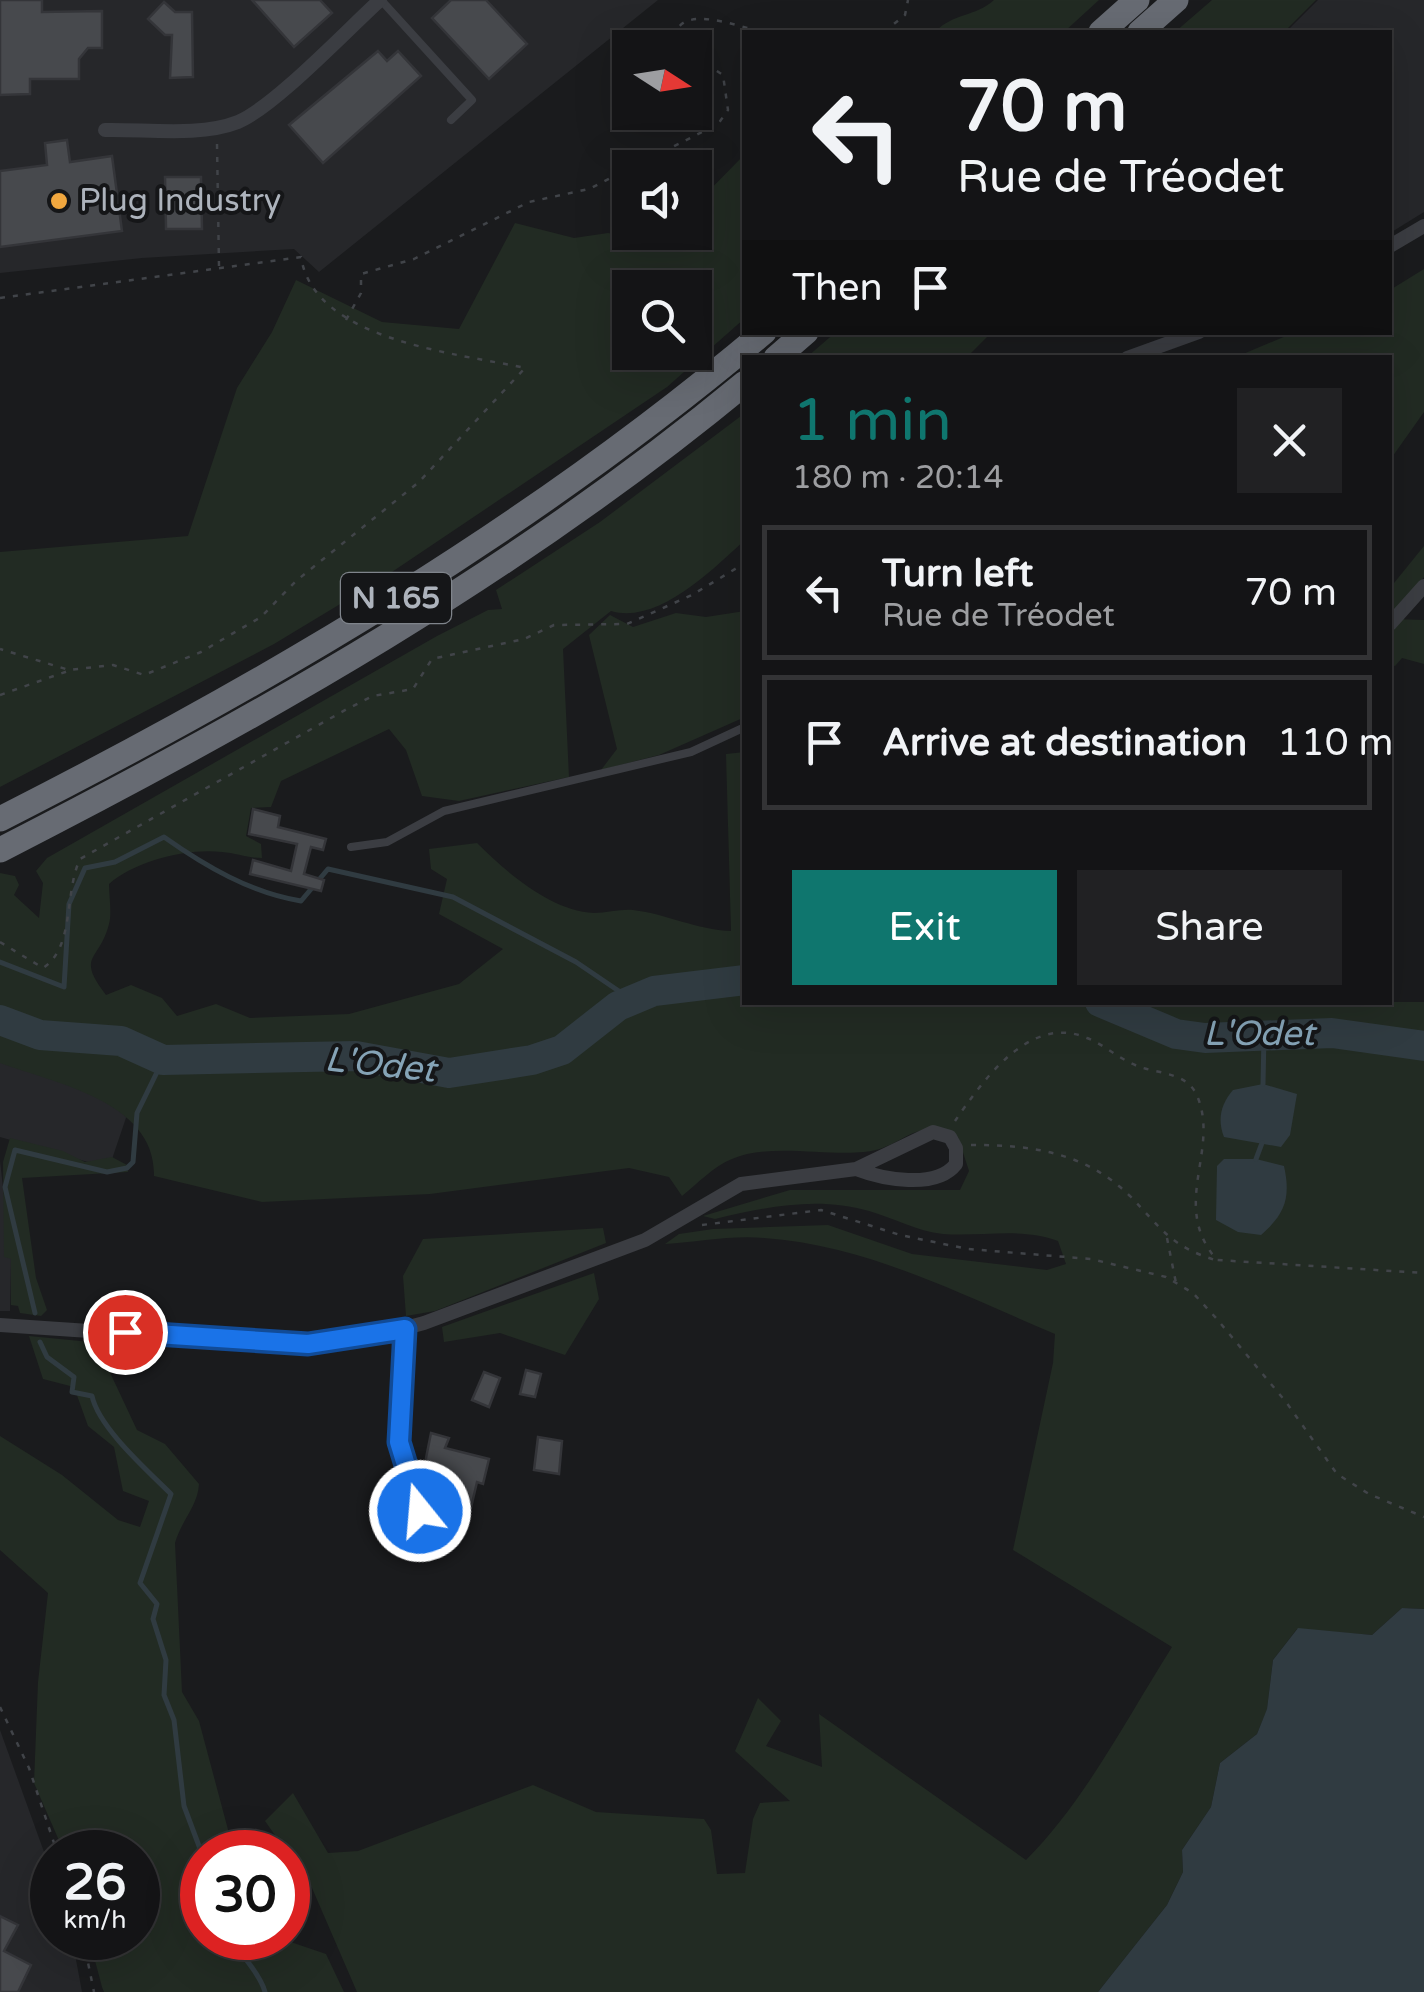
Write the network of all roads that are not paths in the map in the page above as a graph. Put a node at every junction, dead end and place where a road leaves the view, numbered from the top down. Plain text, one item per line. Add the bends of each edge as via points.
1 (380, 0) edge
2 (1137, 0) edge
3 (1176, 0) edge
4 (1103, 30) edge
5 (1142, 30) edge
6 (451, 120) dead end
7 (106, 130) dead end
8 (1424, 226) edge
9 (1392, 245) edge
10 (760, 335) edge
11 (803, 335) edge
12 (1191, 335) edge
13 (779, 355) edge
14 (1135, 355) edge
15 (742, 385) edge
16 (1424, 586) edge
17 (1392, 622) edge
18 (742, 728) edge
19 (0, 819) edge
20 (351, 848) dead end
21 (0, 850) edge
22 (856, 1169) junction
23 (0, 1326) edge
24 (405, 1329) junction
25 (420, 1511) dead end

1 - 6 lane via 472,100
1 - 7 street via 252,115 216,128
2 - 4 highway
3 - 5 highway
8 - 9 street
10 - 19 highway, N 165 via 574,480 365,618 186,724
11 - 13 highway
12 - 14 street
15 - 21 highway, N 165 via 577,512 362,654
16 - 17 street
18 - 20 lane via 691,752 444,811 387,842
22 - 22 street via 921,1135 950,1140 956,1164 940,1177 874,1176
22 - 24 street via 740,1184 669,1228
23 - 24 street via 283,1344 334,1343
24 - 25 street via 399,1442

